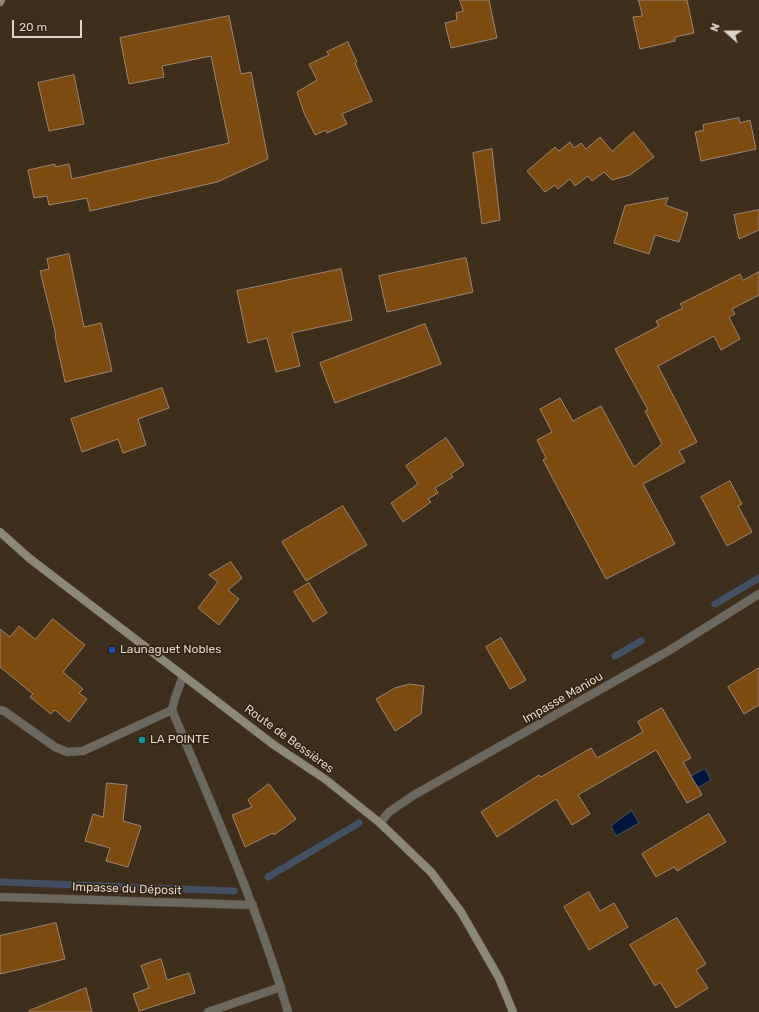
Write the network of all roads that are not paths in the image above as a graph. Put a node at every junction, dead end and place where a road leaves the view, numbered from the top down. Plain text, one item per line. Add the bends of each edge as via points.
1 (0, 532) edge
2 (759, 594) edge
3 (183, 676) junction
4 (0, 710) edge
5 (172, 710) junction
6 (380, 823) junction
7 (0, 897) edge
8 (253, 905) junction
9 (281, 987) junction
10 (208, 1012) edge
11 (288, 1012) edge
12 (513, 1012) edge

1 - 3 main road, Route de Bessières via 29,558
2 - 6 street, Impasse Maniou via 670,650 414,795 389,812
3 - 5 street
3 - 6 main road, Route de Bessières via 274,745 325,779
4 - 5 street via 54,747 67,752 84,751
5 - 8 street
6 - 12 main road, Route de Bessières via 431,872 461,912 499,978
7 - 8 street, Impasse du Déposit
8 - 9 street
9 - 10 street
9 - 11 street

